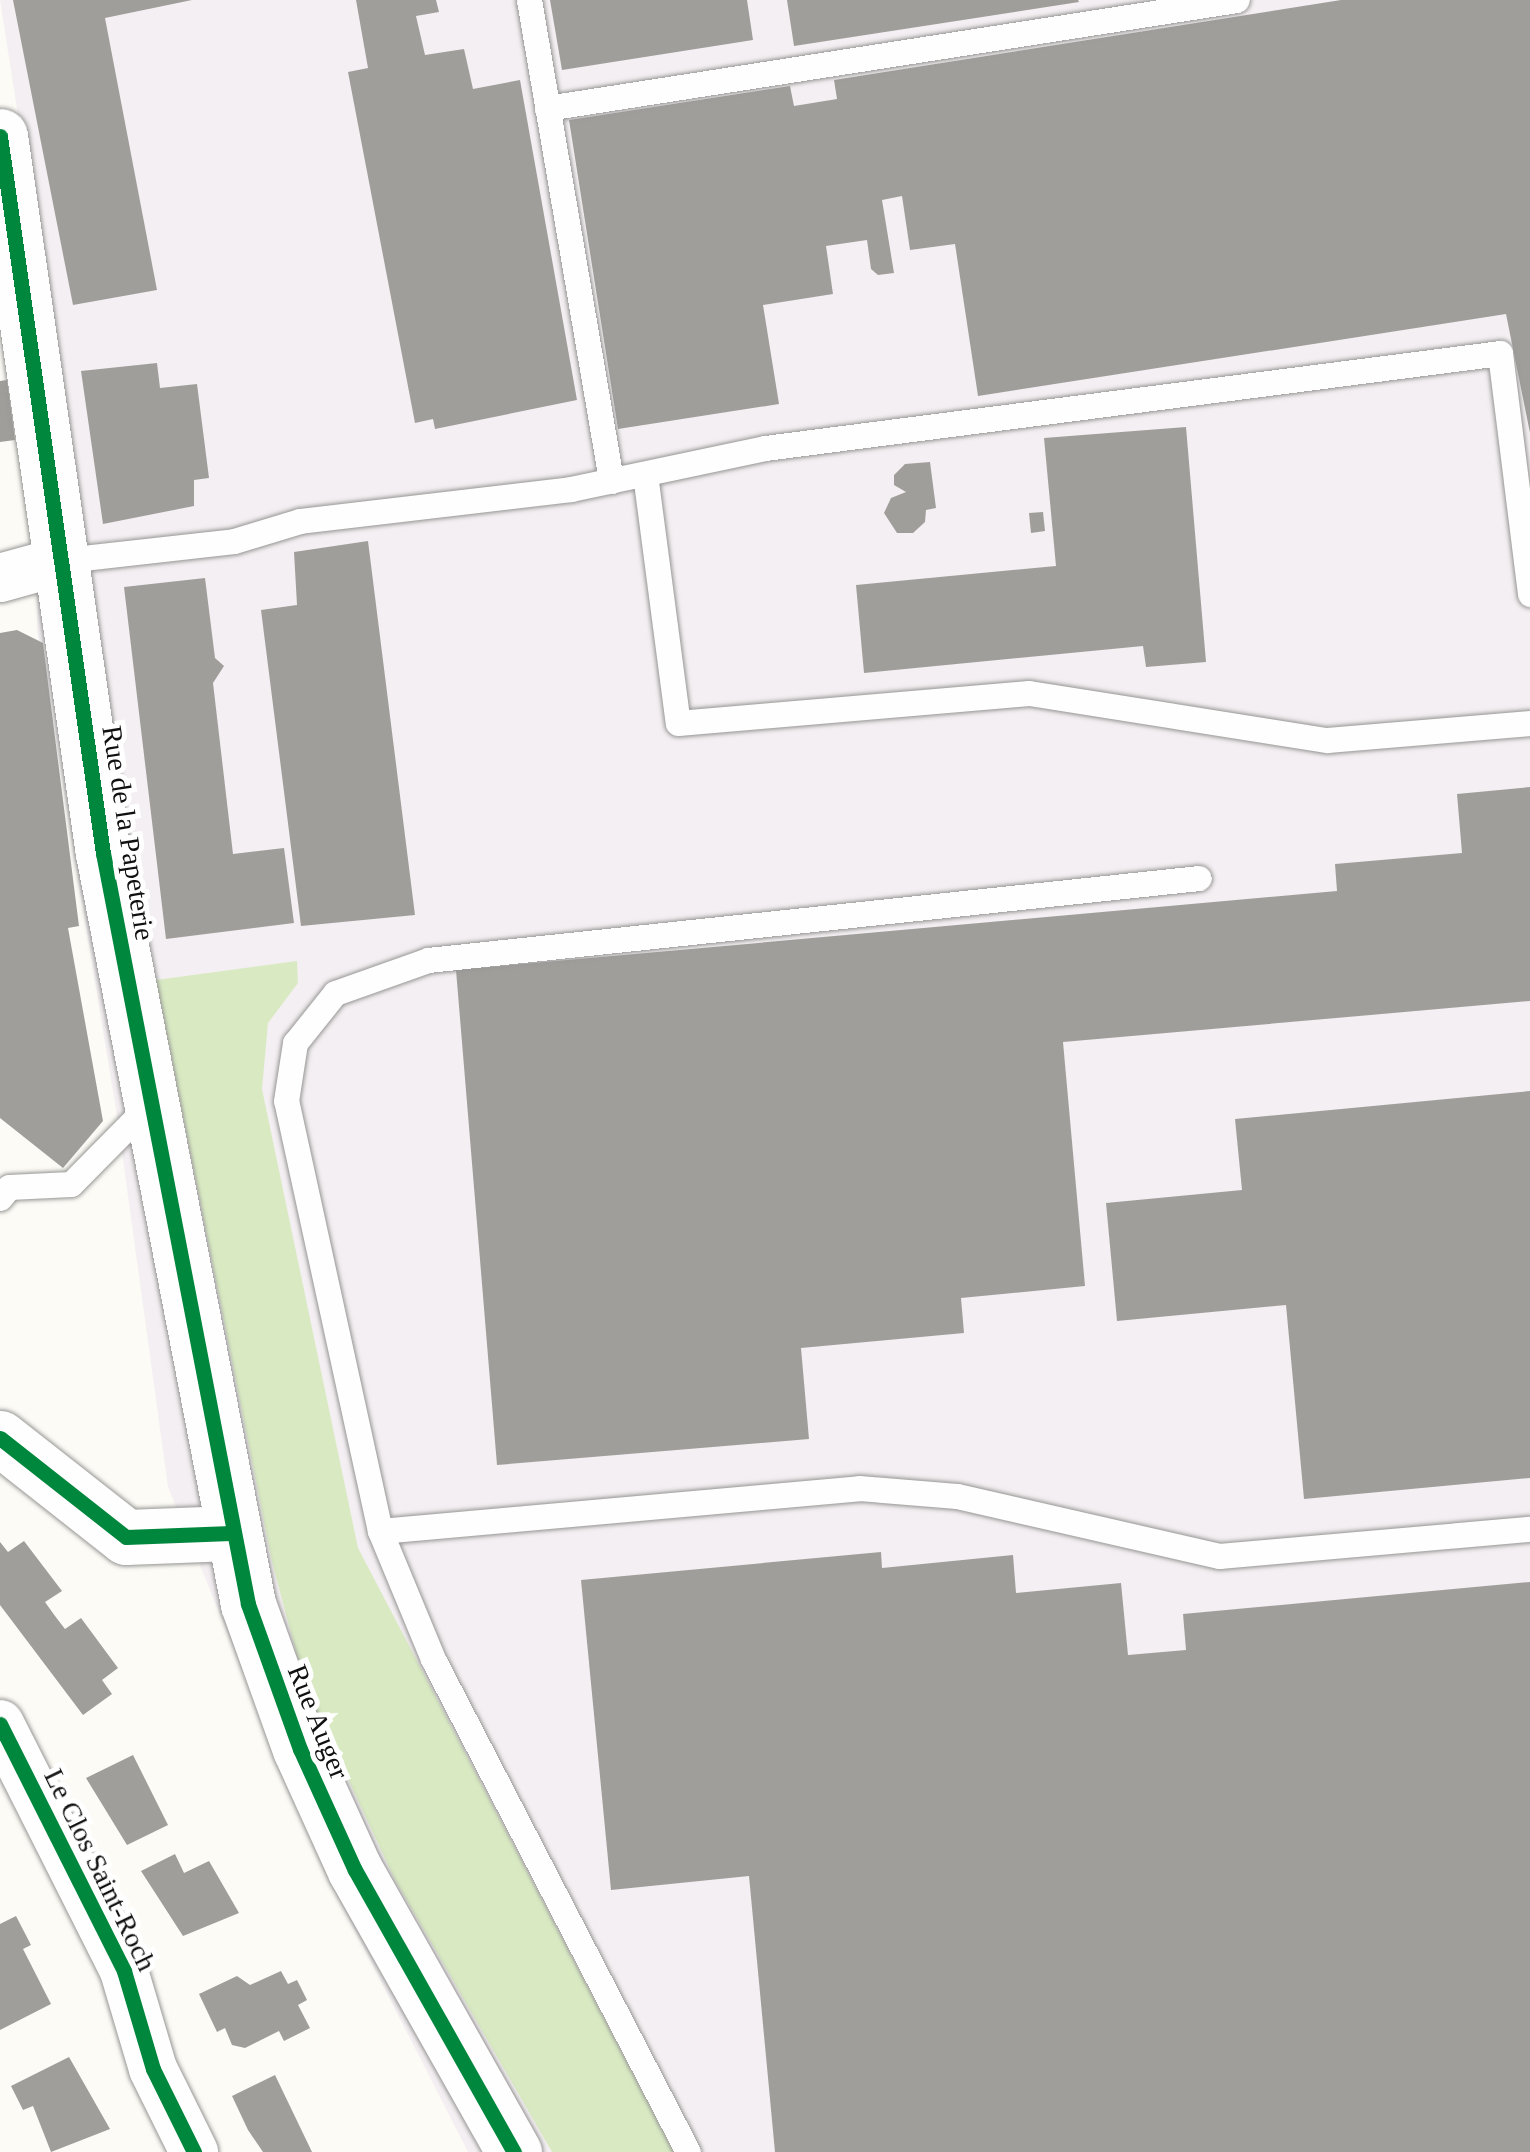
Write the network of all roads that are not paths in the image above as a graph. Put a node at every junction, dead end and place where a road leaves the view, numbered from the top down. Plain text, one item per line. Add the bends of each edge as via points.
1 (528, 0) edge
2 (1238, 0) edge
3 (547, 108) junction
4 (0, 136) edge
5 (645, 474) junction
6 (611, 481) junction
7 (65, 560) junction
8 (0, 578) edge
9 (1530, 594) edge
10 (1530, 723) edge
11 (1199, 878) dead end
12 (148, 1106) junction
13 (0, 1198) edge
14 (0, 1438) edge
15 (1530, 1529) edge
16 (380, 1531) junction
17 (231, 1533) junction
18 (0, 1724) edge
19 (194, 2152) edge
20 (514, 2152) edge
21 (688, 2152) edge

1 - 3 lane
2 - 3 lane
3 - 6 lane
4 - 7 street, Rue de la Papeterie
5 - 6 lane
5 - 9 lane via 765,448 1500,354
5 - 10 lane via 678,723 1028,693 1327,740
6 - 7 lane via 300,522 234,541
7 - 8 street
7 - 12 street, Rue de la Papeterie via 103,852
11 - 16 lane via 442,958 396,968 336,994 295,1044 286,1101
12 - 13 lane via 71,1184 10,1187
12 - 17 street, Rue de la Papeterie
14 - 17 street via 126,1537
15 - 16 lane via 1219,1556 957,1496 860,1488
16 - 21 lane via 433,1659
17 - 20 street, Rue Auger via 256,1634 328,1812 414,1981
18 - 19 street, Le Clos Saint-Roch via 124,1970 154,2069

